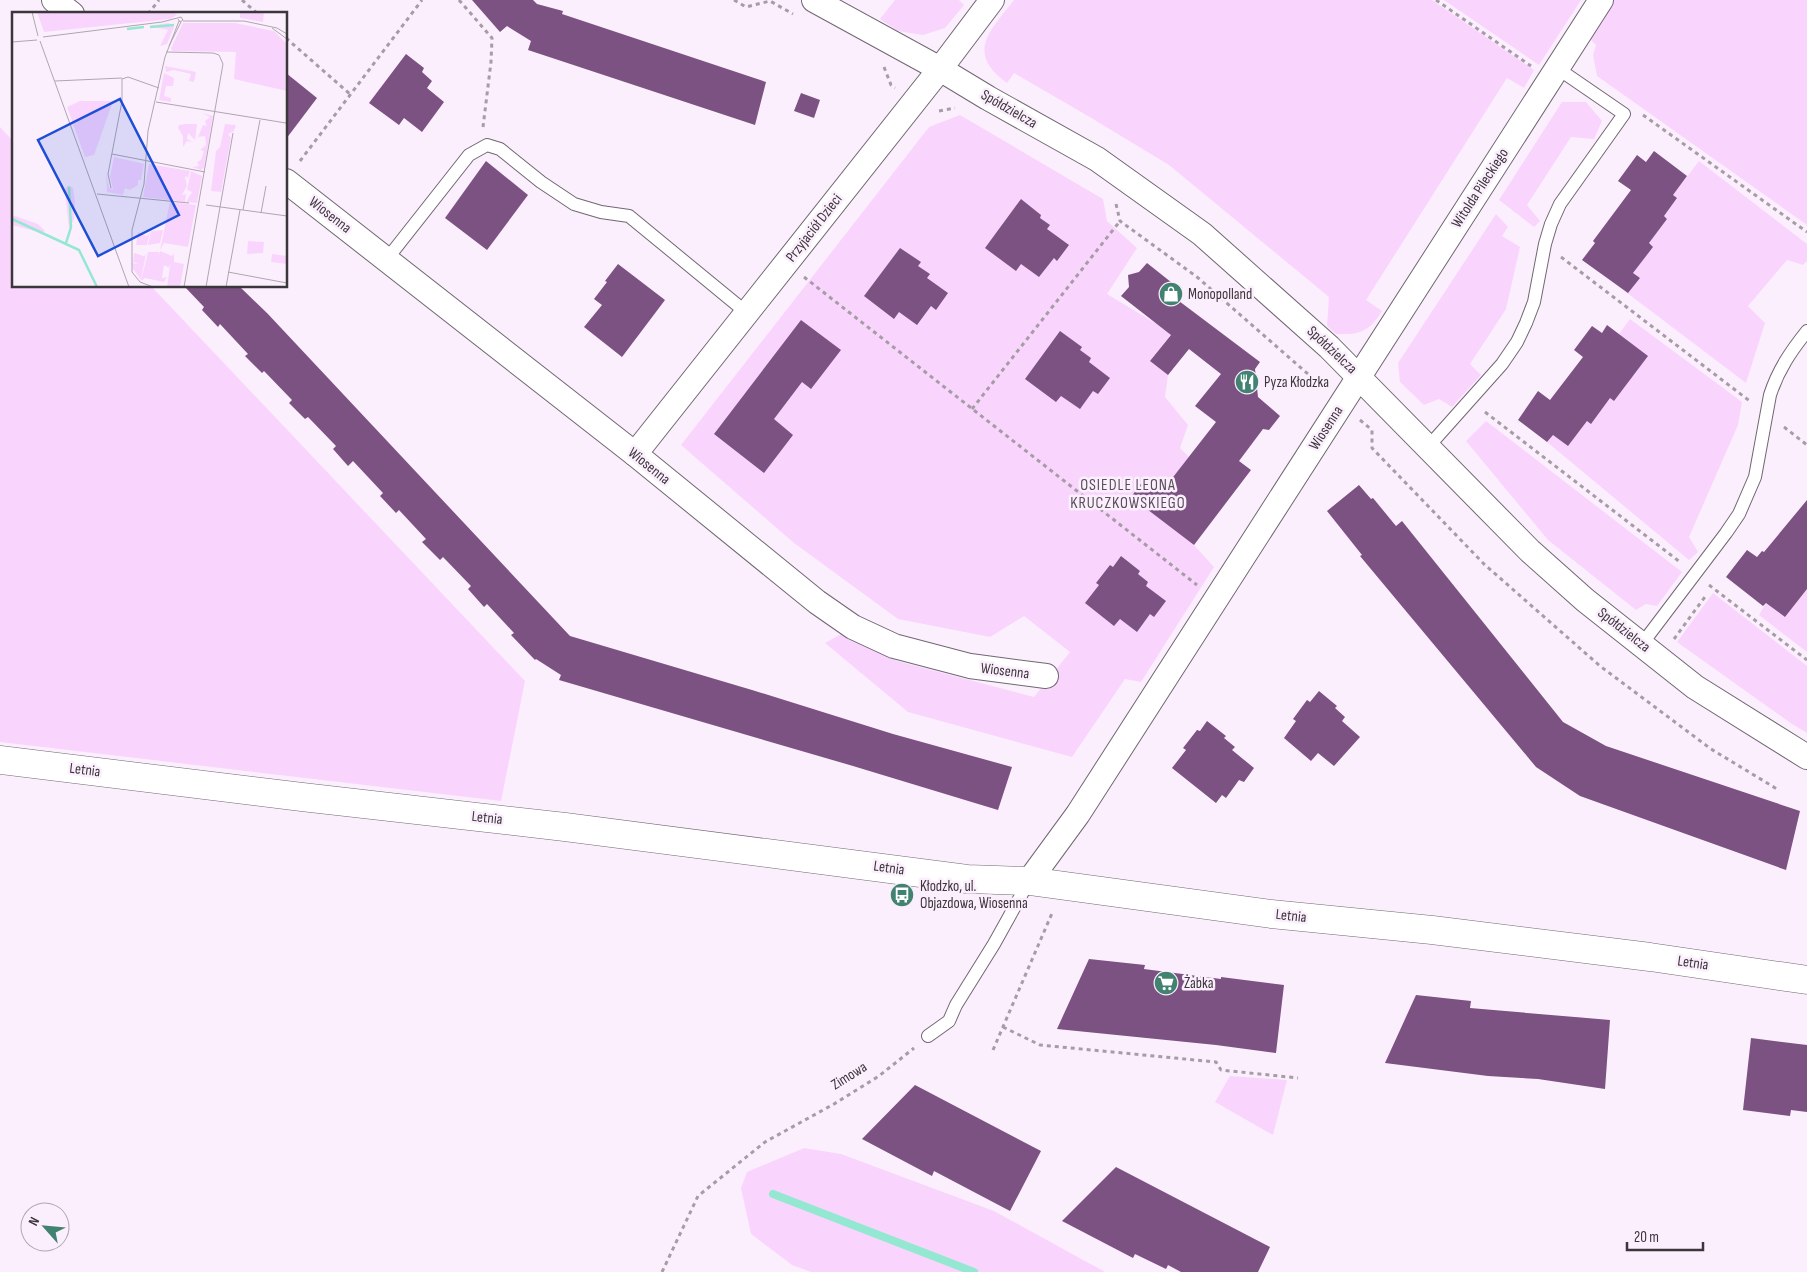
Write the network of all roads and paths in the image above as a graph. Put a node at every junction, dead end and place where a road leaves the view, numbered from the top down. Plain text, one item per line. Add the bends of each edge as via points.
1 (54, 0) edge
2 (159, 0) edge
3 (242, 0) edge
4 (422, 0) edge
5 (459, 0) edge
6 (734, 0) edge
7 (814, 0) edge
8 (992, 0) edge
9 (1436, 0) edge
10 (1601, 0) edge
11 (69, 12) edge
12 (150, 12) edge
13 (256, 12) edge
14 (795, 15) dead end
15 (288, 40) edge
16 (884, 66) dead end
17 (940, 69) junction
18 (1553, 74) junction
19 (351, 95) junction
20 (988, 98) junction
21 (913, 102) junction
22 (1640, 114) dead end
23 (481, 147) junction
24 (292, 173) edge
25 (1116, 203) dead end
26 (1120, 221) junction
27 (1807, 232) edge
28 (1545, 244) junction
29 (387, 259) junction
30 (786, 263) junction
31 (747, 312) junction
32 (1807, 331) edge
33 (1359, 376) junction
34 (1471, 401) junction
35 (1341, 403) junction
36 (972, 408) junction
37 (1767, 414) junction
38 (1807, 444) edge
39 (1428, 447) junction
40 (635, 454) junction
41 (1695, 574) junction
42 (1712, 587) junction
43 (1215, 599) junction
44 (1648, 636) junction
45 (1807, 660) edge
46 (1046, 676) dead end
47 (1807, 757) edge
48 (0, 760) edge
49 (1777, 789) dead end
50 (1029, 881) junction
51 (1064, 886) junction
52 (1807, 980) edge
53 (1003, 1027) junction
54 (928, 1036) joint
55 (993, 1050) dead end
56 (1298, 1078) dead end
57 (662, 1272) edge

1 - 11 street
2 - 12 path
3 - 13 path
4 - 19 path
5 - 23 path via 492,38
6 - 14 path via 746,7 770,1
7 - 17 street, Spółdzielcza
8 - 17 street, Przyjaciół Dzieci
9 - 18 path
10 - 18 street, Witolda Pileckiego
15 - 19 path
16 - 21 path via 891,85
17 - 20 street, Spółdzielcza
17 - 21 street, Przyjaciół Dzieci
18 - 28 lane via 1624,114 1560,204
18 - 33 street, Witolda Pileckiego
19 - 24 path
20 - 21 path via 978,116 962,108 928,114
20 - 33 street, Spółdzielcza via 1098,159 1202,234
21 - 30 street, Przyjaciół Dzieci
22 - 27 path
23 - 29 lane via 469,155
23 - 31 lane via 487,145 500,149 574,204 629,216
24 - 29 street, Wiosenna
25 - 26 path
26 - 35 path via 1197,277
26 - 36 path
28 - 34 lane via 1537,288 1526,323 1502,364
28 - 37 path
29 - 40 street, Wiosenna
30 - 31 street, Przyjaciół Dzieci
30 - 36 path
31 - 40 street, Przyjaciół Dzieci
32 - 37 lane via 1780,370 1770,395
33 - 35 street, Wiosenna
33 - 39 street, Spółdzielcza
34 - 39 lane
34 - 41 path
35 - 43 street, Wiosenna
35 - 49 path via 1372,430 1372,448 1484,564 1600,666 1711,749
36 - 43 path
37 - 38 path
37 - 41 lane via 1749,493 1739,514
39 - 44 street, Spółdzielcza via 1530,551 1585,600
40 - 46 street, Wiosenna via 817,602 853,626 894,646 970,666
41 - 42 path
41 - 44 lane
42 - 44 path via 1672,643
42 - 45 path
43 - 50 street, Wiosenna via 1078,814
44 - 47 street, Spółdzielcza via 1695,687
48 - 50 street, Letnia via 565,827 967,879
50 - 51 street, Letnia
50 - 54 lane via 949,1021
51 - 52 street, Letnia via 1271,914 1641,956
51 - 53 path
53 - 55 path
53 - 56 path via 1040,1045 1216,1062 1221,1070
54 - 57 path, Zimowa via 879,1076 765,1142 698,1196

